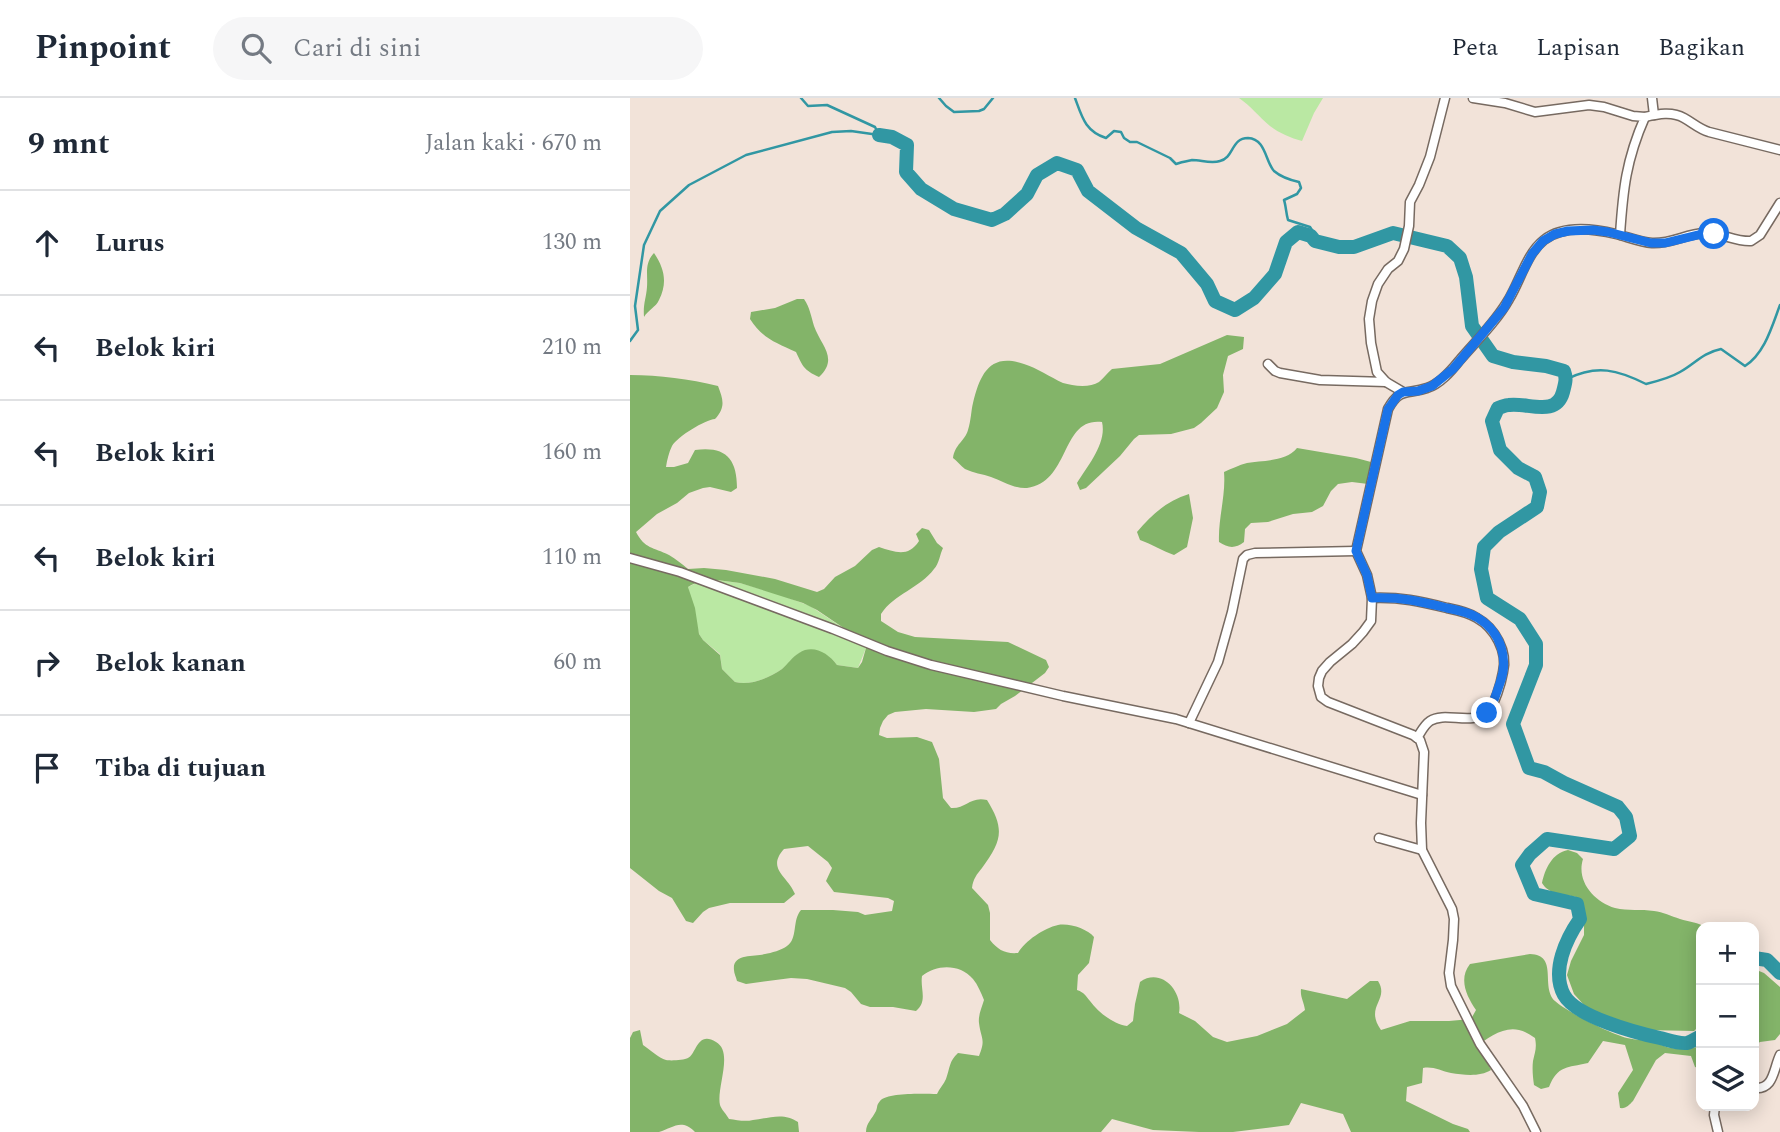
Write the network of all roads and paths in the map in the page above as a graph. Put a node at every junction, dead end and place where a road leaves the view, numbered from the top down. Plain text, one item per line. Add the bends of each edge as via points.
1 (1445, 98) edge
2 (1473, 98) edge
3 (1653, 98) edge
4 (1491, 99) edge
5 (1571, 102) edge
6 (1649, 116) junction
7 (1780, 150) edge
8 (1780, 203) edge
9 (1620, 235) junction
10 (1268, 364) dead end
11 (1386, 382) junction
12 (1403, 392) junction
13 (1356, 551) junction
14 (630, 558) edge
15 (1372, 598) junction
16 (1189, 723) junction
17 (1417, 738) junction
18 (1423, 795) junction
19 (1379, 838) dead end
20 (1422, 850) junction
21 (1780, 1055) edge
22 (1759, 1088) edge
23 (1714, 1111) edge
24 (1536, 1132) edge
25 (1718, 1132) edge

1 - 11 street via 1430,157 1410,202 1404,249 1378,284 1372,301 1373,360
2 - 4 street
3 - 6 street
4 - 5 street via 1535,112
5 - 6 street
6 - 7 street via 1680,116 1699,129
6 - 9 street via 1635,139 1625,178
8 - 9 street via 1760,235 1751,241 1706,233 1651,243
9 - 12 street via 1568,231 1543,241 1504,308 1453,369 1426,389
10 - 11 street via 1280,373 1320,380
11 - 12 street
12 - 13 street via 1388,409
13 - 15 street
13 - 16 street via 1255,553 1243,559 1218,662
14 - 16 street via 680,572 931,665
15 - 17 street via 1371,621 1322,671 1318,692 1328,702
15 - 17 street via 1416,600 1479,618 1502,648 1505,666 1487,713 1474,718 1433,719
16 - 18 street
17 - 18 street via 1424,752
18 - 20 street
19 - 20 street
20 - 24 street via 1452,909 1451,986 1480,1044
21 - 22 street via 1770,1083
23 - 25 street

